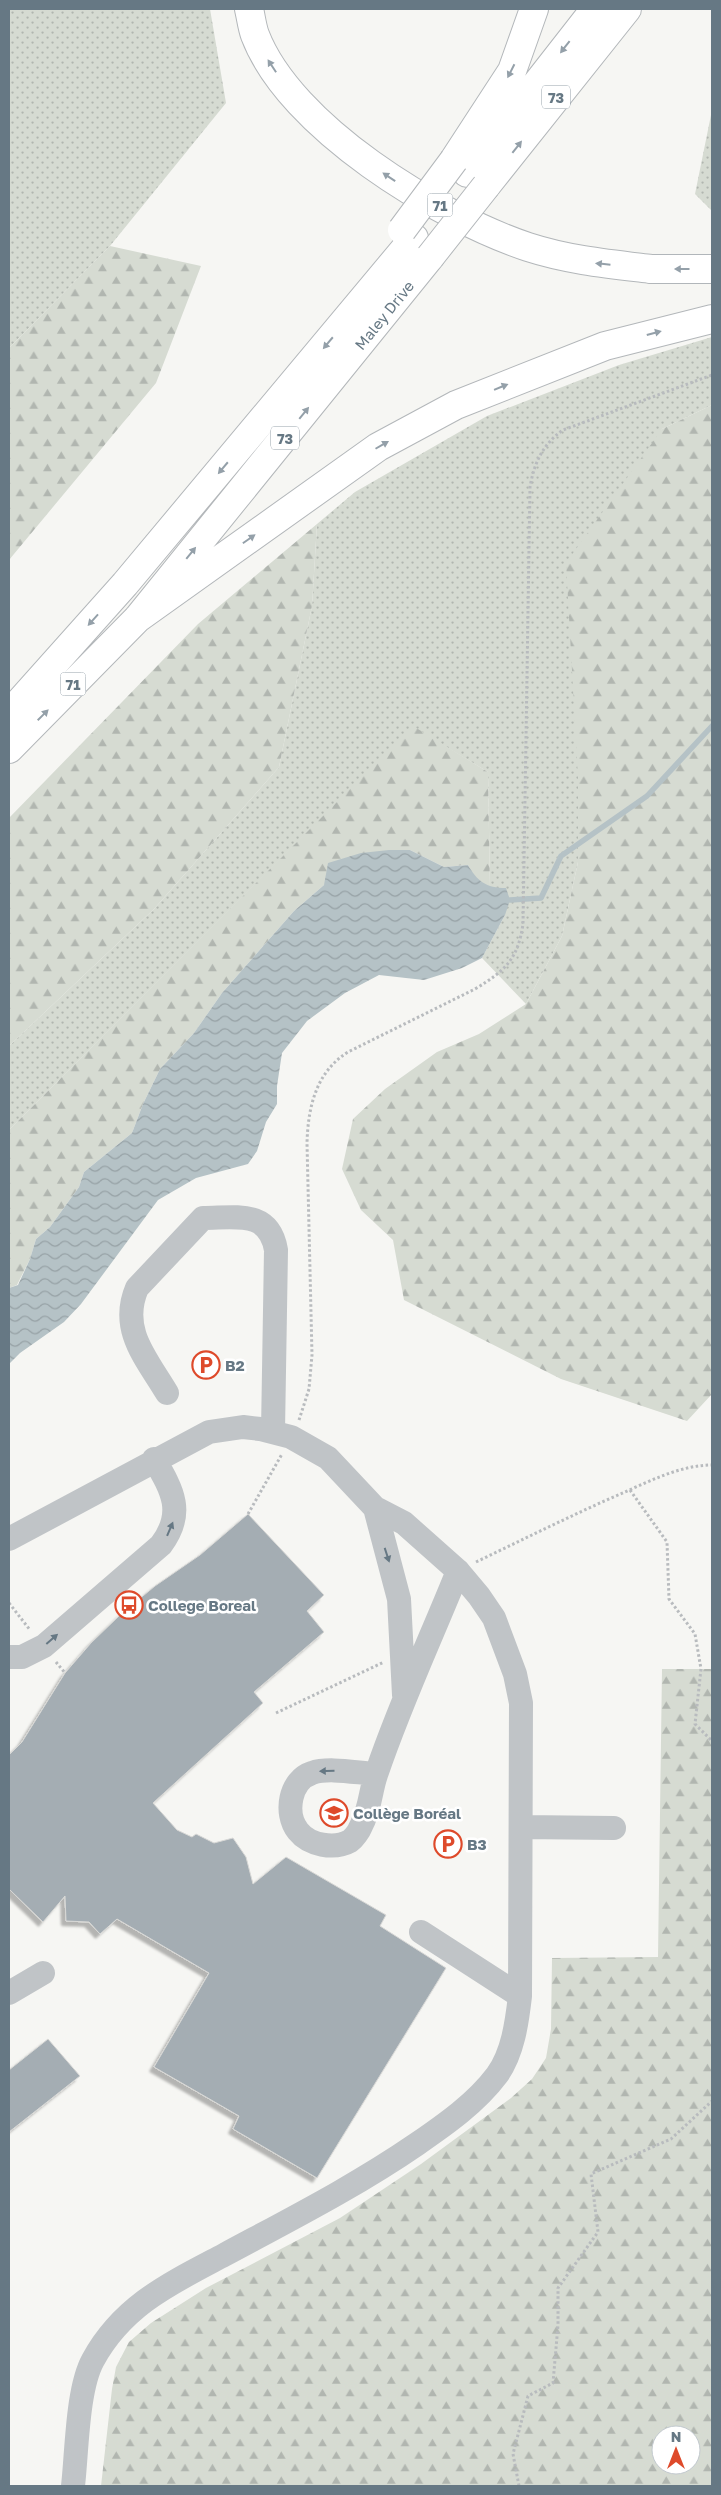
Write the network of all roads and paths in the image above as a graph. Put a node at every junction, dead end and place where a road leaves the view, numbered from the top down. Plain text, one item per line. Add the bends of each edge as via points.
1 (249, 9) edge
2 (534, 9) edge
3 (595, 9) edge
4 (626, 9) edge
5 (469, 173) junction
6 (415, 242) junction
7 (712, 269) edge
8 (712, 319) edge
9 (712, 375) edge
10 (138, 618) junction
11 (9, 714) edge
12 (9, 749) edge
13 (167, 1393) dead end
14 (282, 1434) junction
15 (154, 1460) junction
16 (712, 1465) edge
17 (630, 1490) junction
18 (375, 1508) junction
19 (248, 1514) dead end
20 (9, 1539) edge
21 (458, 1571) junction
22 (403, 1652) junction
23 (9, 1657) edge
24 (404, 1704) junction
25 (276, 1713) dead end
26 (712, 1741) edge
27 (376, 1774) dead end
28 (522, 1828) junction
29 (614, 1828) dead end
30 (421, 1932) dead end
31 (43, 1973) dead end
32 (9, 1993) edge
33 (520, 1996) junction
34 (712, 2101) edge
35 (73, 2486) edge
36 (519, 2486) edge

7 -> 1 main road via 651,269 589,262 529,248 450,215 387,177 337,138 300,102 272,66 255,34
2 -> 5 main road
3 -> 5 main road, Maley Drive / 73
5 -> 4 main road, Maley Drive / 73
5 - 6 main road, Maley Drive / 73, bridge
5 - 6 main road, bridge
10 -> 6 main road, Maley Drive / 73
6 -> 11 main road, Maley Drive / 71 via 125,584
10 -> 8 main road via 378,447 456,405 605,346
9 - 14 path via 563,430 551,438 532,470 524,913 520,942 507,965 493,978 348,1052 326,1070 317,1087 308,1122 307,1143 312,1354 309,1389 303,1412
12 -> 10 main road, 71
13 - 14 lane via 132,1331 130,1316 137,1288 203,1218 251,1218 263,1223 273,1237 276,1250
14 - 15 lane via 243,1427 209,1432
14 - 18 lane via 328,1458
14 - 19 path
15 - 20 lane
23 -> 15 lane via 22,1657 44,1646 161,1545 170,1533 174,1520 173,1498
16 - 17 path via 700,1465 660,1477
17 - 21 path
17 - 26 path via 667,1542 669,1600 695,1634 701,1668 695,1724
18 - 21 lane via 404,1523
18 -> 22 lane via 399,1600
21 - 24 lane
21 - 28 lane via 494,1618 515,1674 522,1727
22 - 24 lane
22 - 25 path
24 - 27 lane
28 - 29 lane
28 - 33 lane
30 - 33 lane
31 - 32 lane
33 - 35 lane via 510,2047 498,2074 440,2128 328,2199 164,2287 136,2306 115,2327 93,2360 86,2378
34 - 36 path via 671,2139 591,2174 598,2232 558,2288 553,2383 528,2396 513,2454

